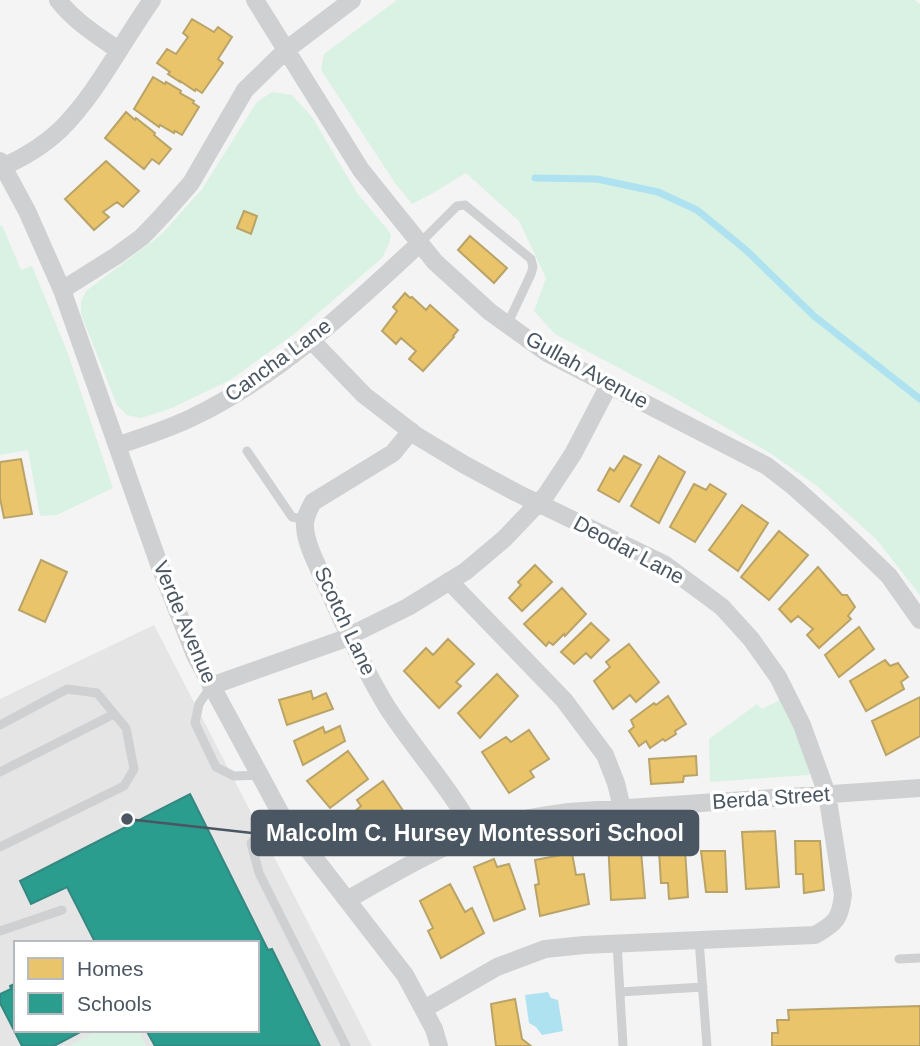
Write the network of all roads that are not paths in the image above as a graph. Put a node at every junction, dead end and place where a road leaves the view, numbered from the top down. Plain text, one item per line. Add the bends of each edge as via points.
1 (58, 0) edge
2 (152, 0) edge
3 (255, 0) edge
4 (352, 0) edge
5 (118, 50) junction
6 (286, 50) junction
7 (1, 165) edge
8 (419, 244) junction
9 (62, 290) junction
10 (507, 324) junction
11 (312, 340) junction
12 (609, 384) junction
13 (411, 431) junction
14 (117, 446) junction
15 (247, 451) dead end
16 (537, 504) junction
17 (306, 520) junction
18 (449, 582) junction
19 (920, 620) edge
20 (348, 636) junction
21 (211, 686) junction
22 (114, 714) junction
23 (0, 725) edge
24 (0, 772) edge
25 (260, 775) junction
26 (920, 788) edge
27 (827, 794) junction
28 (622, 808) junction
29 (280, 812) junction
30 (475, 834) junction
31 (0, 847) edge
32 (347, 900) junction
33 (62, 910) dead end
34 (0, 931) edge
35 (699, 940) junction
36 (617, 943) junction
37 (920, 958) edge
38 (899, 959) dead end
39 (702, 987) junction
40 (620, 992) junction
41 (424, 1009) junction
42 (346, 1046) edge
43 (439, 1046) edge
44 (623, 1046) edge
45 (707, 1046) edge

1 - 5 street
2 - 5 street
3 - 6 street, Gullah Avenue
4 - 6 street
5 - 7 street via 61,129 42,145
6 - 8 street, Gullah Avenue via 361,170
6 - 9 street via 245,90 191,183 162,216 133,243
7 - 9 street, Verde Avenue
8 - 10 street, Gullah Avenue
8 - 10 lane via 457,206 465,205 531,259 531,274
8 - 11 street, Cancha Lane
9 - 14 street, Verde Avenue
10 - 12 street, Gullah Avenue via 547,353
11 - 13 street, Deodar Lane via 364,395
11 - 14 street, Cancha Lane via 221,402
12 - 16 street via 573,454
12 - 19 street, Gullah Avenue via 767,466 889,576
13 - 16 street, Deodar Lane
13 - 17 street via 393,453 313,502
14 - 21 street, Verde Avenue via 190,643
15 - 17 lane via 292,517
16 - 18 street via 503,539
16 - 27 street, Deodar Lane via 664,564 722,607 778,677 802,725
17 - 20 street, Scotch Lane via 309,545
18 - 20 street
18 - 28 street via 564,700 605,755
20 - 21 street
20 - 30 street, Scotch Lane via 387,705
21 - 25 street, Verde Avenue
21 - 25 lane via 195,723 216,767 234,776
22 - 23 lane via 97,693 67,689
22 - 24 lane
22 - 31 lane via 126,728 134,769 124,786
25 - 29 street, Verde Avenue
26 - 27 street, Berda Street
27 - 28 street, Berda Street
27 - 35 street, Deodar Lane via 843,895 834,924 815,935
28 - 30 street, Berda Street via 527,818
29 - 32 street, Verde Avenue
29 - 42 lane via 251,843 259,873
30 - 32 street, Berda Street
32 - 41 street, Verde Avenue via 405,975
33 - 34 lane
35 - 36 street, Deodar Lane
35 - 39 lane
36 - 40 lane
36 - 41 street, Deodar Lane via 545,949 496,967
37 - 38 lane
39 - 40 lane
39 - 45 lane
40 - 44 lane
41 - 43 street, Verde Avenue

